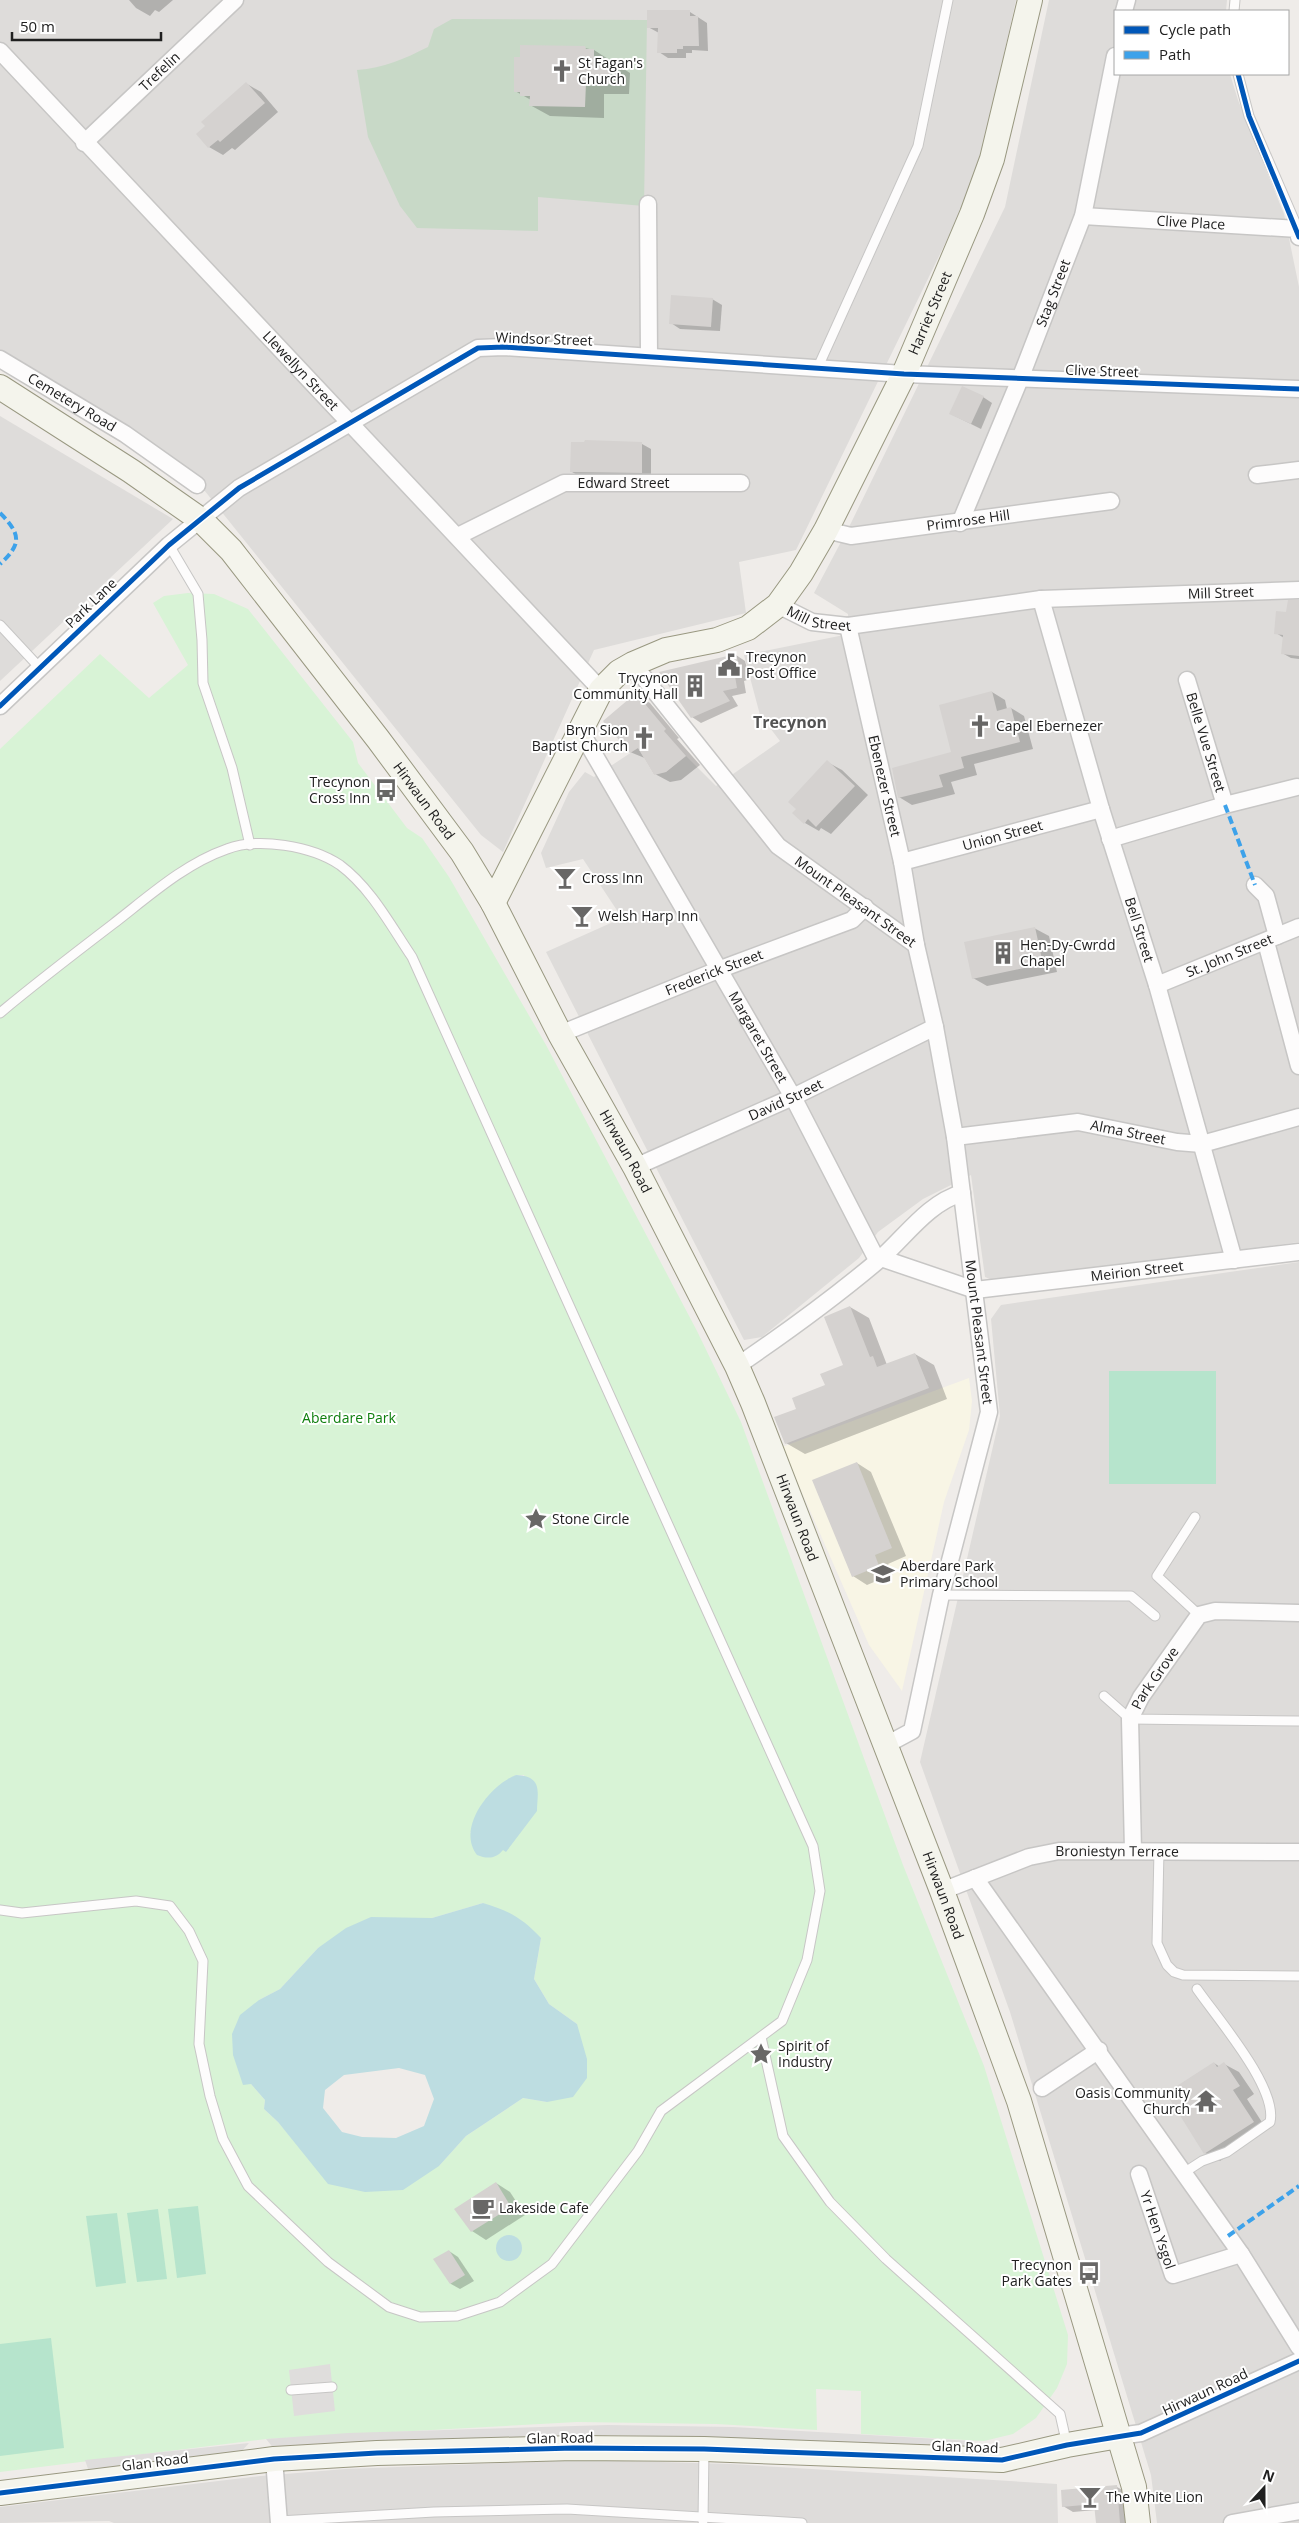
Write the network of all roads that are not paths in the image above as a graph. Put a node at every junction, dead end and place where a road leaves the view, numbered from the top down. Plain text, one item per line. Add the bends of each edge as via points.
1 (235, 0) edge
2 (948, 0) edge
3 (1030, 0) edge
4 (0, 51) edge
5 (1114, 61) edge
6 (1238, 75) edge
7 (84, 143) junction
8 (648, 204) dead end
9 (1083, 216) junction
10 (1298, 233) edge
11 (649, 356) junction
12 (0, 359) edge
13 (818, 367) junction
14 (904, 374) junction
15 (1020, 379) junction
16 (0, 387) edge
17 (1299, 389) edge
18 (349, 423) junction
19 (144, 447) junction
20 (1299, 470) edge
21 (131, 471) junction
22 (1257, 475) dead end
23 (741, 484) dead end
24 (197, 485) dead end
25 (1111, 501) dead end
26 (201, 520) junction
27 (960, 523) junction
28 (826, 530) junction
29 (458, 536) junction
30 (169, 545) junction
31 (1299, 590) edge
32 (1041, 599) junction
33 (778, 605) junction
34 (0, 625) edge
35 (848, 626) junction
36 (633, 664) junction
37 (40, 668) junction
38 (1187, 680) dead end
39 (601, 690) junction
40 (0, 706) edge
41 (580, 730) junction
42 (1298, 787) dead end
43 (1225, 805) junction
44 (1101, 809) junction
45 (1110, 839) junction
46 (250, 845) junction
47 (902, 862) junction
48 (1255, 885) dead end
49 (493, 903) junction
50 (865, 907) junction
51 (1299, 927) edge
52 (1272, 939) junction
53 (916, 946) junction
54 (718, 970) junction
55 (1157, 985) junction
56 (0, 1013) edge
57 (935, 1027) junction
58 (560, 1034) junction
59 (1299, 1066) edge
60 (793, 1096) junction
61 (1299, 1117) edge
62 (955, 1137) junction
63 (1202, 1144) junction
64 (634, 1167) junction
65 (962, 1193) junction
66 (1299, 1252) edge
67 (880, 1258) junction
68 (1234, 1260) junction
69 (975, 1290) junction
70 (737, 1366) junction
71 (1195, 1517) dead end
72 (941, 1595) junction
73 (1299, 1613) edge
74 (1200, 1615) junction
75 (1155, 1616) dead end
76 (1104, 1696) dead end
77 (1130, 1719) junction
78 (1299, 1721) edge
79 (884, 1746) junction
80 (1133, 1850) junction
81 (1159, 1850) junction
82 (1299, 1852) edge
83 (975, 1878) junction
84 (942, 1891) junction
85 (0, 1910) edge
86 (1299, 1976) edge
87 (1197, 1989) dead end
88 (760, 2037) junction
89 (1099, 2050) junction
90 (1042, 2088) dead end
91 (1185, 2172) junction
92 (1139, 2174) dead end
93 (1242, 2254) junction
94 (1299, 2347) edge
95 (1299, 2361) edge
96 (332, 2386) dead end
97 (292, 2390) dead end
98 (1119, 2436) junction
99 (1067, 2445) junction
100 (704, 2449) junction
101 (274, 2458) junction
102 (0, 2493) edge
103 (1299, 2511) edge
104 (703, 2520) edge
105 (279, 2522) edge
106 (802, 2523) edge
107 (1138, 2523) edge
108 (1232, 2523) edge

1 - 7 street, Trefelin
2 - 13 lane via 918,146
3 - 14 main road, Harriet Street via 992,159
4 - 7 street, Llewellyn Street
5 - 9 street, Stag Street
6 - 10 lane via 1249,116
7 - 18 street, Llewellyn Street
8 - 11 street
9 - 10 street, Clive Place
9 - 15 street, Stag Street
11 - 13 street, Windsor Street
11 - 18 street, Windsor Street via 478,348
12 - 19 street, Cemetery Road
13 - 14 street, Windsor Street
14 - 15 street, Clive Street
14 - 28 main road, Harriet Street
15 - 17 street, Clive Street
15 - 27 street, Stag Street
16 - 21 main road, Cemetery Road
18 - 26 street, Windsor Street via 239,488
18 - 29 street, Llewellyn Street
19 - 21 street
19 - 24 street, Cemetery Road
20 - 22 street
21 - 26 main road, Cemetery Road
23 - 29 street, Edward Street via 564,483
25 - 27 street, Primrose Hill
26 - 30 street, Park Lane
26 - 49 main road, Hirwaun Road via 231,550 378,739 462,852
27 - 28 street, Primrose Hill via 851,536
28 - 33 main road, Harriet Street
29 - 39 street, Llewellyn Street
30 - 37 street, Park Lane
30 - 46 lane via 198,594 203,683 232,768
31 - 32 street, Mill Street
32 - 35 street, Mill Street
32 - 44 street, Bell Street
33 - 35 street, Mill Street via 812,622
33 - 36 main road, Mill Street via 748,628 717,640 666,650
34 - 37 lane
35 - 47 street, Ebenezer Street
36 - 39 main road, Mill Street via 619,672
36 - 50 street, Mount Pleasant Street via 778,846
37 - 40 street, Park Lane
38 - 43 street, Belle Vue Street
39 - 41 main road, Mill Street
41 - 49 main road, Mill Street
41 - 54 street, Margaret Street
42 - 43 street
43 - 45 street
44 - 45 street, Bell Street
44 - 47 street, Union Street
45 - 55 street, Bell Street
46 - 56 lane via 228,848 197,863 161,887
46 - 88 lane via 272,843 306,850 339,865 368,892 412,957 813,1846 820,1891 807,1960 782,2021
47 - 53 street, Ebenezer Street
48 - 52 street via 1266,896
49 - 58 main road, Hirwaun Road
50 - 53 street, Mount Pleasant Street
50 - 54 street, Frederick Street via 852,920
51 - 52 street, St. John Street
52 - 55 street, St. John Street
52 - 59 street
53 - 57 street, Mount Pleasant Street
54 - 58 street, Frederick Street
54 - 60 street, Margaret Street
55 - 63 street, Bell Street
57 - 60 street, David Street
57 - 62 street, Mount Pleasant Street
58 - 64 main road, Hirwaun Road
60 - 64 street, David Street
60 - 67 street, Margaret Street via 875,1256
61 - 63 street, Alma Street
62 - 63 street, Alma Street via 1078,1122
62 - 65 street, Mount Pleasant Street
63 - 68 street, Bell Street
64 - 70 main road, Hirwaun Road
65 - 67 street via 935,1206
65 - 69 street, Mount Pleasant Street
66 - 68 street, Meirion Street
67 - 69 street
67 - 70 street via 807,1318
68 - 69 street, Meirion Street
69 - 72 street, Mount Pleasant Street via 989,1412
70 - 79 main road, Hirwaun Road
71 - 74 lane via 1157,1576
72 - 75 lane via 1131,1596
72 - 79 street, Mount Pleasant Street via 912,1731
73 - 74 street via 1215,1611
74 - 77 street, Park Grove via 1141,1697
76 - 77 lane
77 - 78 lane
77 - 80 street, Park Grove
79 - 84 main road, Hirwaun Road
80 - 81 street, Broniestyn Terrace
80 - 83 street, Broniestyn Terrace via 1060,1851 1029,1857
81 - 82 street, Broniestyn Terrace
81 - 86 lane via 1157,1943 1174,1972 1183,1975
83 - 84 street, Broniestyn Terrace
83 - 89 street
84 - 98 main road, Hirwaun Road via 1019,2101
85 - 88 lane via 22,1912 136,1901 170,1906 189,1931 203,1961 200,2049 223,2139 248,2186 328,2262 389,2307 420,2318 457,2316 500,2302 552,2264 638,2151 661,2111
87 - 91 lane via 1255,2070 1268,2096 1272,2114 1270,2122 1227,2152 1202,2161
88 - 99 lane via 784,2136 830,2202 886,2259 1060,2414
89 - 90 street
89 - 91 street
91 - 93 street
92 - 93 street, Yr Hen Ysgol via 1173,2275
93 - 94 street
95 - 98 street, Hirwaun Road via 1141,2433
96 - 97 lane
98 - 99 main road, Glan Road
98 - 107 main road via 1134,2487
99 - 100 main road, Glan Road via 1002,2460
100 - 101 main road, Glan Road via 574,2448
100 - 104 lane
101 - 102 main road, Glan Road
101 - 105 street
103 - 108 street
104 - 105 lane via 567,2509 434,2512
104 - 106 lane

